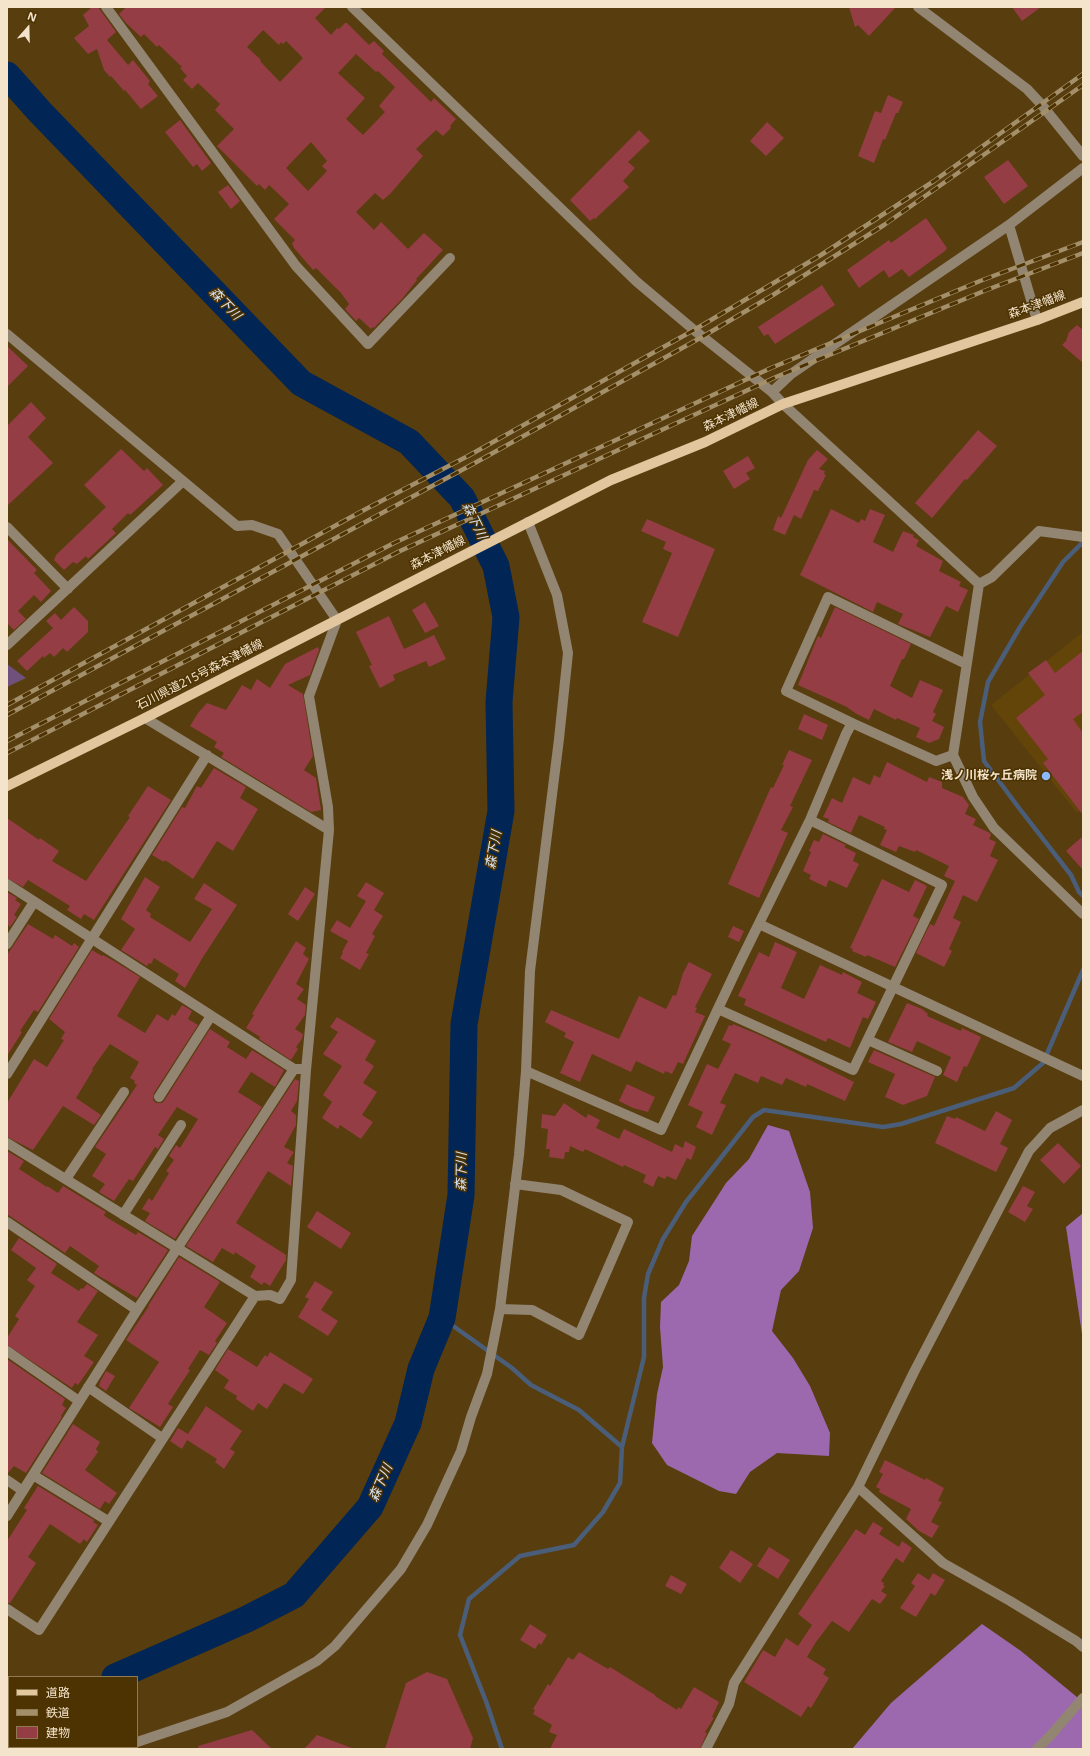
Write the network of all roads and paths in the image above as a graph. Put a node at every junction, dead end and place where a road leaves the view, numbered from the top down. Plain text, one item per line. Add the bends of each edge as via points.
1 (106, 7) edge
2 (352, 7) edge
3 (918, 7) edge
4 (1083, 156) edge
5 (1083, 168) edge
6 (1009, 226) junction
7 (450, 258) dead end
8 (1083, 302) edge
9 (1037, 320) junction
10 (7, 334) edge
11 (772, 392) junction
12 (783, 404) junction
13 (183, 481) junction
14 (528, 522) junction
15 (7, 527) edge
16 (1079, 536) edge
17 (979, 584) junction
18 (404, 585) joint
19 (68, 589) junction
20 (337, 620) junction
21 (7, 645) edge
22 (966, 664) junction
23 (145, 718) junction
24 (852, 723) junction
25 (207, 755) junction
26 (953, 755) junction
27 (7, 786) edge
28 (810, 820) junction
29 (329, 830) junction
30 (7, 884) edge
31 (34, 902) junction
32 (1083, 914) edge
33 (759, 924) junction
34 (92, 940) junction
35 (7, 944) edge
36 (893, 987) junction
37 (718, 1009) junction
38 (211, 1016) junction
39 (868, 1040) junction
40 (294, 1069) junction
41 (306, 1070) junction
42 (526, 1071) junction
43 (937, 1071) dead end
44 (7, 1074) edge
45 (1083, 1076) edge
46 (124, 1092) dead end
47 (158, 1097) dead end
48 (1083, 1110) edge
49 (181, 1125) dead end
50 (7, 1143) edge
51 (66, 1180) junction
52 (515, 1184) junction
53 (123, 1215) junction
54 (7, 1222) edge
55 (178, 1249) junction
56 (255, 1296) junction
57 (500, 1309) junction
58 (137, 1310) junction
59 (7, 1351) edge
60 (88, 1387) junction
61 (79, 1401) junction
62 (162, 1438) junction
63 (33, 1475) junction
64 (7, 1480) edge
65 (858, 1487) junction
66 (23, 1491) junction
67 (7, 1516) edge
68 (108, 1521) junction
69 (7, 1609) edge
70 (1083, 1647) edge
71 (1083, 1698) edge
72 (138, 1742) edge
73 (706, 1749) edge
74 (1037, 1749) edge

1 - 7 street via 296,266 368,344
2 - 11 street via 637,282
3 - 4 street via 1026,89
5 - 6 street
6 - 9 street
6 - 11 street via 791,374
8 - 9 main road, 森本津幡線
9 - 12 main road, 森本津幡線
10 - 13 street
11 - 12 street
12 - 14 main road, 森本津幡線 via 705,442 611,480
12 - 17 street
13 - 19 street
13 - 20 street via 237,526 252,525 278,534
14 - 18 main road, 森本津幡線
14 - 42 street via 557,595 568,653 530,971
15 - 19 street
16 - 17 street via 1039,531 992,577
17 - 22 street
18 - 20 main road, 石川県道215号森本津幡線
19 - 21 street
20 - 23 main road, 石川県道215号森本津幡線
20 - 29 street via 309,696 328,807
22 - 24 street via 828,596 786,691
22 - 26 street
23 - 25 street
23 - 27 main road, 石川県道215号森本津幡線
24 - 26 street via 936,761
24 - 28 street
25 - 29 street
25 - 34 street
26 - 32 street via 973,797 994,828
28 - 33 street
28 - 36 street via 942,885
29 - 41 street
30 - 31 street
31 - 34 street
31 - 35 street
33 - 36 street
33 - 37 street
34 - 38 street
34 - 44 street
36 - 39 street
36 - 45 street
37 - 39 street via 854,1070
37 - 42 street via 661,1130
38 - 40 street
38 - 47 street
39 - 43 street
40 - 41 street
40 - 55 street
41 - 56 street via 291,1280 280,1299 270,1294
42 - 52 street
46 - 51 street
48 - 65 street via 1050,1128 1029,1151 914,1372
49 - 53 street
50 - 51 street
51 - 53 street
52 - 57 street
52 - 57 street via 561,1190 628,1222 579,1335 532,1310
53 - 55 street
54 - 58 street
55 - 56 street
55 - 58 street
56 - 62 street
57 - 72 street via 487,1374 461,1451 427,1525 401,1569 335,1646 317,1661 227,1712
58 - 60 street
59 - 61 street
60 - 61 street
60 - 62 street
61 - 63 street
62 - 68 street
63 - 66 street
63 - 68 street
64 - 66 street
65 - 70 street via 943,1563
65 - 73 street via 734,1683 729,1704
66 - 67 street
68 - 69 street via 39,1630
71 - 74 street

